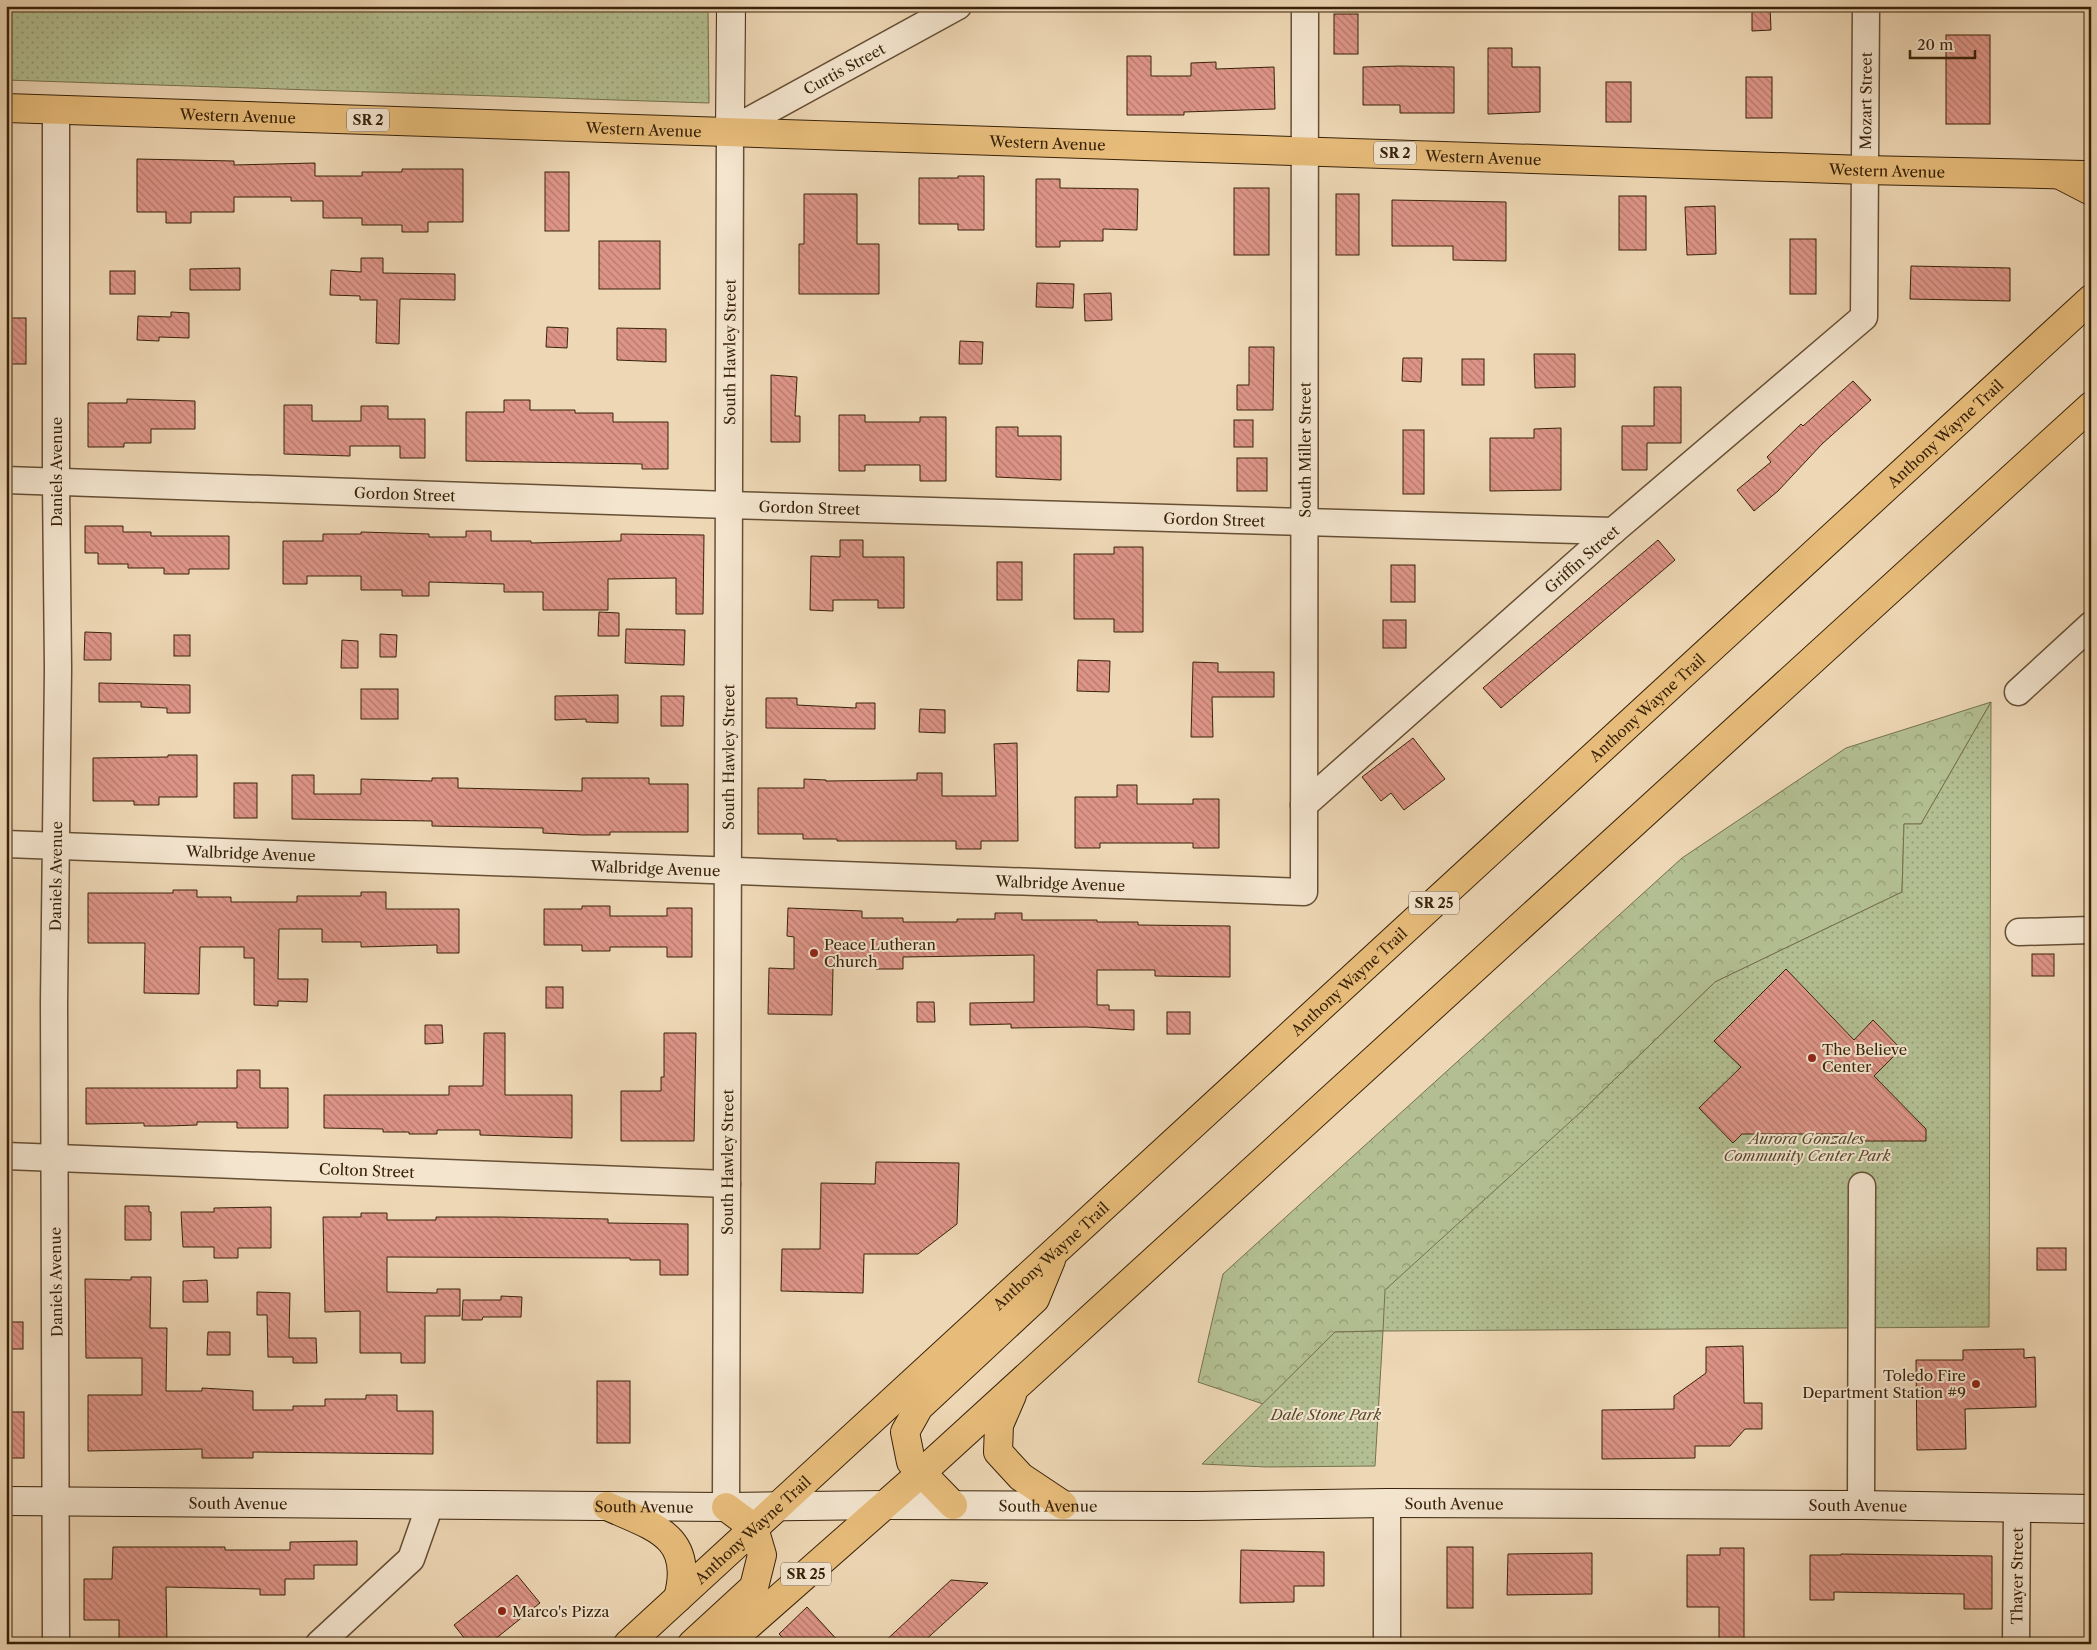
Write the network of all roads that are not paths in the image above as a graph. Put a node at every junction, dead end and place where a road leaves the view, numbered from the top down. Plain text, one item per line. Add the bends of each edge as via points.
1 (731, 6) edge
2 (958, 6) edge
3 (1305, 6) edge
4 (1866, 6) edge
5 (6, 108) edge
6 (56, 110) junction
7 (730, 131) junction
8 (1304, 150) junction
9 (1865, 170) junction
10 (2060, 175) junction
11 (2091, 176) edge
12 (2091, 191) edge
13 (2091, 299) edge
14 (1864, 317) joint
15 (2091, 406) edge
16 (6, 480) edge
17 (56, 482) junction
18 (728, 506) junction
19 (1304, 523) junction
20 (1613, 531) junction
21 (2091, 625) edge
22 (2018, 692) dead end
23 (1304, 805) junction
24 (6, 844) edge
25 (55, 846) junction
26 (729, 870) junction
27 (1304, 892) joint
28 (2091, 930) edge
29 (2019, 932) dead end
30 (6, 1156) edge
31 (54, 1157) junction
32 (727, 1184) junction
33 (1862, 1186) dead end
34 (1054, 1252) junction
35 (1015, 1388) junction
36 (920, 1474) junction
37 (6, 1501) edge
38 (56, 1501) junction
39 (1388, 1502) junction
40 (430, 1505) junction
41 (886, 1505) junction
42 (953, 1505) junction
43 (1063, 1505) junction
44 (1861, 1505) junction
45 (607, 1506) junction
46 (726, 1507) junction
47 (776, 1507) junction
48 (2016, 1509) junction
49 (2091, 1509) edge
50 (754, 1528) junction
51 (678, 1598) junction
52 (56, 1644) edge
53 (319, 1644) edge
54 (628, 1644) edge
55 (692, 1644) edge
56 (727, 1644) edge
57 (1387, 1644) edge
58 (2016, 1644) edge

1 - 7 street, South Hawley Street
2 - 7 street, Curtis Street
3 - 8 street, South Miller Street
4 - 9 street, Mozart Street
5 - 6 main road, Western Avenue / SR 2
6 - 7 main road, Western Avenue / SR 2
6 - 17 street, Daniels Avenue
7 - 8 main road, Western Avenue / SR 2
7 - 18 street, South Hawley Street
8 - 9 main road, Western Avenue / SR 2
8 - 19 street, South Miller Street
9 - 10 main road, Western Avenue / SR 2
9 - 14 street, Mozart Street
10 - 11 main road, Western Avenue / SR 2
10 - 12 main road
13 - 34 main road, Anthony Wayne Trail / SR 25
14 - 20 street, Griffin Street
15 - 35 main road, SR 25
16 - 17 street, Gordon Street
17 - 18 street, Gordon Street
17 - 25 street, Daniels Avenue via 58,669
18 - 19 street, Gordon Street
18 - 26 street, South Hawley Street
19 - 20 street, Gordon Street
19 - 23 street, South Miller Street
20 - 23 street, Griffin Street
21 - 22 street
23 - 27 street, South Miller Street
24 - 25 street, Walbridge Avenue
25 - 26 street, Walbridge Avenue
25 - 31 street, Daniels Avenue
26 - 27 street, Walbridge Avenue
26 - 32 street, South Hawley Street
28 - 29 street
30 - 31 street, Colton Street
31 - 32 street, Colton Street
31 - 38 street, Daniels Avenue
32 - 46 street, South Hawley Street
33 - 44 street
34 - 36 main road via 1035,1300 918,1407 905,1432 911,1462
34 - 47 main road, Anthony Wayne Trail / SR 25
35 - 36 main road, SR 25
35 - 43 main road via 999,1425 998,1452 1021,1477
36 - 41 main road, SR 25
36 - 42 main road
37 - 38 street, South Avenue
38 - 40 street, South Avenue
38 - 52 street, Daniels Avenue
39 - 43 street, South Avenue
39 - 44 street, South Avenue
39 - 57 street
40 - 45 street, South Avenue
40 - 53 street via 411,1559
41 - 42 street, South Avenue
41 - 47 street, South Avenue
41 - 56 main road, SR 25
42 - 43 street, South Avenue
44 - 48 street, South Avenue
45 - 46 street, South Avenue
45 - 51 main road via 658,1530 678,1550 683,1570
46 - 47 street, South Avenue
46 - 50 main road
47 - 50 main road, Anthony Wayne Trail / SR 25
48 - 49 street, South Avenue
48 - 58 street, Thayer Street
50 - 51 main road, Anthony Wayne Trail / SR 25
50 - 55 main road via 763,1553 754,1586
51 - 54 main road, Anthony Wayne Trail / SR 25

